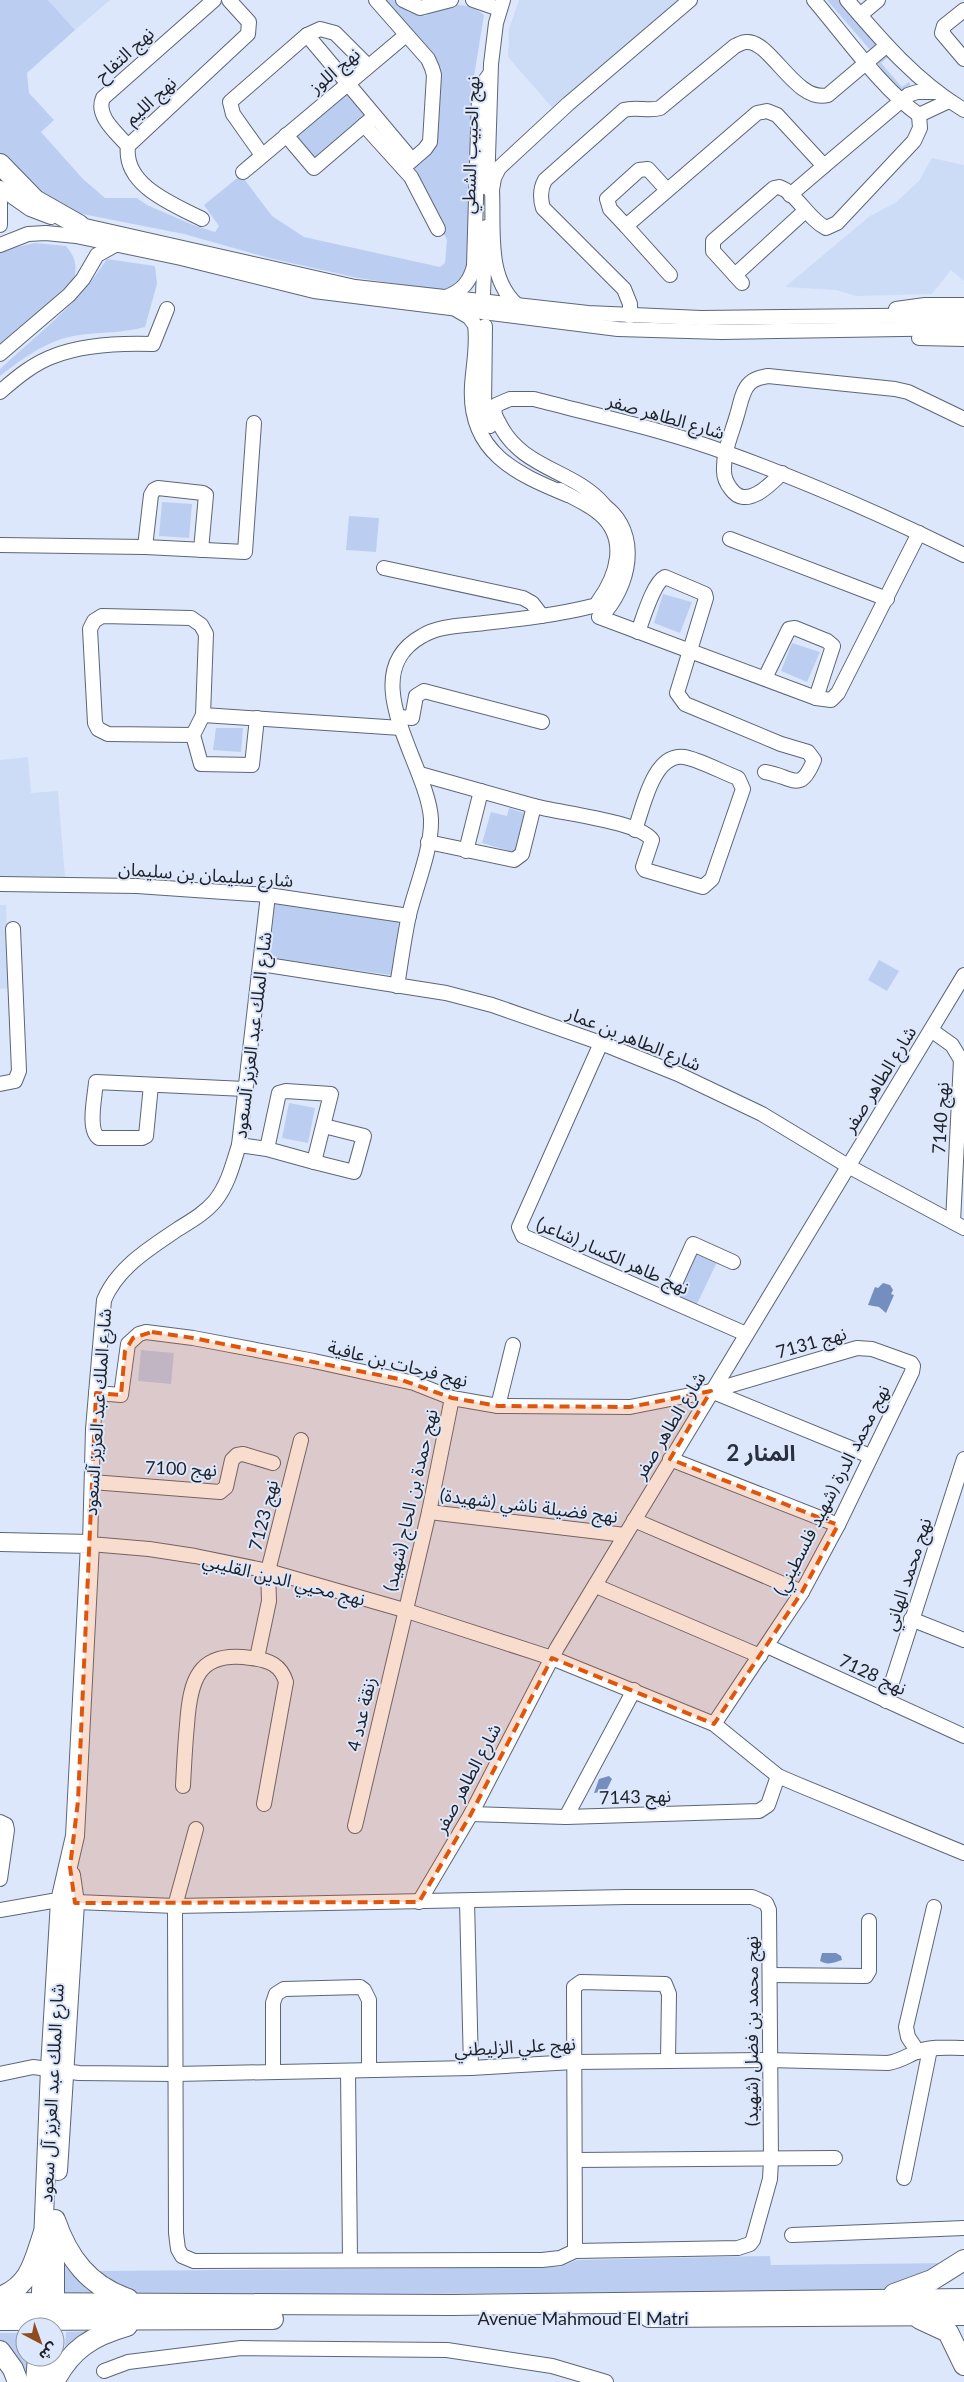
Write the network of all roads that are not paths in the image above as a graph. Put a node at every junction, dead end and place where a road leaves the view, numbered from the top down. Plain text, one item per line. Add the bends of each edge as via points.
1 (214, 0) edge
2 (229, 0) edge
3 (376, 0) edge
4 (403, 0) edge
5 (451, 0) edge
6 (473, 0) edge
7 (690, 0) edge
8 (814, 0) edge
9 (847, 0) edge
10 (878, 0) edge
11 (502, 5) edge
12 (964, 10) edge
13 (860, 15) junction
14 (307, 35) junction
15 (406, 35) junction
16 (886, 46) junction
17 (964, 59) edge
18 (866, 62) junction
19 (368, 66) junction
20 (491, 73) junction
21 (348, 84) junction
22 (937, 92) junction
23 (901, 100) junction
24 (949, 101) junction
25 (964, 110) edge
26 (919, 115) junction
27 (369, 120) junction
28 (286, 135) junction
29 (128, 146) junction
30 (262, 155) junction
31 (0, 164) edge
32 (407, 164) junction
33 (824, 166) junction
34 (243, 172) dead end
35 (0, 188) edge
36 (667, 190) junction
37 (790, 195) junction
38 (0, 202) edge
39 (805, 211) junction
40 (202, 219) dead end
41 (0, 225) edge
42 (626, 226) junction
43 (438, 229) dead end
44 (77, 231) junction
45 (117, 244) junction
46 (0, 245) edge
47 (89, 268) junction
48 (670, 275) dead end
49 (483, 294) dead end
50 (449, 303) junction
51 (517, 305) junction
52 (964, 305) edge
53 (167, 309) dead end
54 (964, 315) edge
55 (630, 316) junction
56 (879, 316) junction
57 (485, 326) dead end
58 (964, 328) edge
59 (881, 330) junction
60 (964, 339) edge
61 (0, 354) edge
62 (0, 392) edge
63 (964, 419) edge
64 (254, 423) dead end
65 (501, 445) junction
66 (726, 452) junction
67 (782, 473) junction
68 (568, 495) junction
69 (604, 505) junction
70 (919, 533) junction
71 (730, 539) dead end
72 (0, 545) edge
73 (145, 547) junction
74 (201, 550) junction
75 (964, 555) edge
76 (384, 568) dead end
77 (887, 599) junction
78 (598, 610) junction
79 (542, 616) junction
80 (638, 632) junction
81 (690, 650) junction
82 (765, 678) junction
83 (816, 698) junction
84 (203, 715) junction
85 (257, 718) junction
86 (399, 722) junction
87 (542, 722) dead end
88 (193, 735) junction
89 (765, 772) dead end
90 (420, 774) junction
91 (481, 791) junction
92 (534, 806) junction
93 (635, 830) junction
94 (428, 842) junction
95 (466, 851) junction
96 (0, 884) edge
97 (268, 895) junction
98 (409, 916) junction
99 (13, 929) dead end
100 (260, 964) junction
101 (964, 976) edge
102 (397, 986) junction
103 (931, 1030) junction
104 (601, 1043) junction
105 (0, 1084) edge
106 (151, 1085) junction
107 (245, 1089) junction
108 (324, 1126) junction
109 (239, 1145) junction
110 (266, 1149) junction
111 (314, 1162) junction
112 (848, 1166) junction
113 (959, 1225) edge
114 (733, 1262) dead end
115 (668, 1299) junction
116 (746, 1334) junction
117 (513, 1345) dead end
118 (912, 1372) joint
119 (711, 1391) junction
120 (96, 1393) junction
121 (452, 1398) junction
122 (498, 1406) junction
123 (301, 1440) dead end
124 (870, 1456) junction
125 (670, 1459) junction
126 (964, 1459) edge
127 (273, 1463) dead end
128 (92, 1482) junction
129 (429, 1512) junction
130 (634, 1520) junction
131 (838, 1526) junction
132 (626, 1535) junction
133 (0, 1542) edge
134 (43, 1543) junction
135 (90, 1544) junction
136 (0, 1548) edge
137 (268, 1571) junction
138 (596, 1586) junction
139 (802, 1592) junction
140 (404, 1610) junction
141 (912, 1619) junction
142 (964, 1640) edge
143 (764, 1651) junction
144 (257, 1658) junction
145 (552, 1658) junction
146 (634, 1690) junction
147 (886, 1701) junction
148 (714, 1724) junction
149 (964, 1736) edge
150 (778, 1776) junction
151 (183, 1786) dead end
152 (264, 1804) dead end
153 (470, 1814) junction
154 (566, 1817) junction
155 (0, 1822) edge
156 (355, 1826) dead end
157 (196, 1829) dead end
158 (964, 1853) edge
159 (70, 1867) joint
160 (0, 1879) edge
161 (467, 1901) junction
162 (68, 1902) junction
163 (419, 1902) junction
164 (175, 1906) junction
165 (934, 1907) dead end
166 (0, 1910) edge
167 (869, 1921) dead end
168 (770, 1975) junction
169 (964, 2048) edge
170 (924, 2050) junction
171 (668, 2060) junction
172 (768, 2060) junction
173 (574, 2062) junction
174 (470, 2068) junction
175 (57, 2070) junction
176 (369, 2070) junction
177 (273, 2071) junction
178 (348, 2071) junction
179 (0, 2074) edge
180 (175, 2074) junction
181 (835, 2158) dead end
182 (575, 2160) junction
183 (771, 2160) junction
184 (904, 2178) dead end
185 (50, 2226) junction
186 (964, 2228) edge
187 (792, 2235) dead end
188 (575, 2252) junction
189 (350, 2260) junction
190 (964, 2260) edge
191 (0, 2298) edge
192 (964, 2298) edge
193 (873, 2300) junction
194 (0, 2302) edge
195 (140, 2311) junction
196 (912, 2315) junction
197 (964, 2315) edge
198 (48, 2317) edge
199 (15, 2319) edge
200 (0, 2320) edge
201 (0, 2351) edge
202 (964, 2365) edge
203 (36, 2367) edge
204 (51, 2367) edge
205 (104, 2371) dead end
206 (18, 2382) edge
207 (35, 2382) edge
208 (50, 2382) edge
209 (54, 2382) edge
210 (606, 2382) edge

1 - 29 street, نهج التفاح via 103,98 101,112
2 - 29 street, نهج الليم via 249,22 248,34
3 - 15 street
4 - 5 street via 420,8
6 - 11 street
7 - 51 street via 499,168 492,190 496,271 506,294
8 - 18 street
9 - 13 street
10 - 13 street
11 - 20 street, نهج الحبيب الشطي via 496,23
12 - 17 street via 944,26 942,32
13 - 16 street
14 - 19 street via 320,29 335,33
14 - 21 street
14 - 30 street via 230,102 237,121
15 - 19 street, نهج اللوز
15 - 32 street via 428,59 434,75 430,142
16 - 18 street
16 - 22 street
18 - 23 street
18 - 55 street via 828,94 816,96 803,88 757,44 746,42 735,46 660,108 632,107 624,110 545,180 541,200 544,208 624,289 630,304
19 - 21 street, نهج اللوز
20 - 49 street, نهج الحبيب الشطي
20 - 50 street via 479,98 474,266 466,285
21 - 27 street
21 - 28 street, نهج اللوز
22 - 23 street via 917,92
22 - 24 street
23 - 26 street
23 - 33 street
24 - 25 street
24 - 26 street
26 - 39 street via 920,128 914,141 836,223 826,228
27 - 28 street via 314,168
27 - 32 street
28 - 30 street, نهج اللوز
29 - 40 street, نهج الليم via 128,163 146,186 159,198
30 - 34 street, نهج اللوز
31 - 44 highway via 34,200
32 - 43 street
33 - 36 street via 777,115 767,111 757,113
33 - 37 street
35 - 44 street via 30,209
36 - 42 street
36 - 42 street via 648,170 640,170 607,199 610,209
37 - 39 street
37 - 39 street via 783,188 774,188 713,241 712,251 739,279
38 - 41 street
42 - 48 street
44 - 45 street
44 - 46 street via 28,234
44 - 47 street
44 - 50 street via 156,241 330,282
45 - 47 street via 97,255
45 - 50 street via 314,291
47 - 61 street via 69,295
50 - 51 street
50 - 59 street via 584,326 653,331
50 - 68 street via 466,314 475,325 472,400 477,425 488,445 513,470
51 - 55 street
52 - 56 street via 914,306
53 - 62 street via 153,344 126,343 54,356 18,376
54 - 56 street
55 - 56 street
57 - 65 street via 484,407 490,427
58 - 59 street
59 - 60 street via 909,336
63 - 66 street via 895,388 768,376 749,383
64 - 74 street via 245,552
65 - 68 street via 516,465
65 - 69 street via 521,462
66 - 67 street, شارع الطاهر صفر
66 - 67 street via 726,482 732,492 745,497 756,495
66 - 69 street, شارع الطاهر صفر via 534,399 499,402 495,416 513,444 531,460 590,491
67 - 70 street, شارع الطاهر صفر
68 - 78 street via 602,516 617,543 615,571
69 - 78 street via 621,523 628,547 627,565 622,585
70 - 75 street, شارع الطاهر صفر
70 - 77 street
71 - 77 street
72 - 73 street
73 - 74 street
73 - 74 street via 150,496 158,488 206,495
76 - 79 street via 523,598 532,603
77 - 83 street via 838,693 831,700
78 - 79 street
78 - 80 street
79 - 86 street via 438,629 414,641 398,661 393,677 392,694
80 - 81 street
80 - 81 street via 655,588 665,577 705,594
81 - 82 street
81 - 89 street via 677,693 686,704 808,752 814,760 807,777 797,782
82 - 83 street
82 - 83 street via 789,629 795,628 833,646
84 - 85 street
84 - 88 street
84 - 88 street via 206,634 195,620 102,616 94,621 90,629 95,723 98,729 108,734
85 - 86 street
85 - 88 street via 254,763 248,767 201,764
86 - 87 street via 412,718 416,696 424,691
86 - 90 street
90 - 91 street
90 - 94 street via 431,820
91 - 92 street
91 - 95 street
92 - 93 street via 604,820
92 - 95 street via 522,854 518,858 509,860
93 - 93 street via 647,834 652,840 643,867 645,870 703,887 712,880 743,789 741,782 684,757 672,758 656,772
94 - 95 street
94 - 98 street
96 - 97 street, شارع سليمان بن سليمان via 137,886
97 - 98 street, شارع سليمان بن سليمان
97 - 100 street, شارع الملك عبد العزيز آلسعود
98 - 102 street
99 - 105 street via 19,1071 15,1081
100 - 102 street, شارع الطاهر بن عمار
100 - 107 street, شارع الملك عبد العزيز آلسعود
101 - 103 street, شارع الطاهر صفر
102 - 104 street, شارع الطاهر بن عمار via 446,993 492,1005
103 - 112 street, شارع الطاهر صفر
103 - 113 street, نهج 7140 via 952,1045 961,1060
104 - 112 street, شارع الطاهر بن عمار via 678,1074 762,1114
104 - 115 street, نهج طاهر الكسار (شاعر) via 519,1227 520,1232
106 - 106 street via 146,1136 95,1136 92,1128 96,1082
106 - 107 street
107 - 109 street, شارع الملك عبد العزيز آلسعود
108 - 110 street via 331,1094 281,1092 277,1097
108 - 111 street
108 - 111 street via 364,1136 354,1172
109 - 110 street
109 - 120 street, شارع الملك عبد العزيز آلسعود via 226,1184 215,1201 144,1253 113,1281 102,1309
110 - 111 street
112 - 113 street, شارع الطاهر بن عمار
112 - 116 street, شارع الطاهر صفر
114 - 115 street via 693,1244
115 - 116 street, نهج طاهر الكسار (شاعر)
116 - 119 street, شارع الطاهر صفر
117 - 122 street
118 - 119 street, نهج 7131 via 913,1366 907,1361 872,1349 857,1348
118 - 124 street, نهج محمد الدرة (شهيد فلسطيني)
119 - 122 street, نهج فرحات بن عافية via 630,1407
119 - 124 street
119 - 125 street, شارع الطاهر صفر
120 - 121 street, نهج فرحات بن عافية via 121,1395 128,1344 139,1334 152,1332 399,1379
120 - 128 street, شارع الملك عبد العزيز آلسعود
121 - 122 street, نهج فرحات بن عافية
121 - 129 street, نهج حمدة بن الحاج (شهيد)
123 - 137 street, نهج 7123
124 - 131 street, نهج محمد الدرة (شهيد فلسطيني)
125 - 130 street, شارع الطاهر صفر
125 - 131 street
126 - 141 street, نهج محمد الهاني
127 - 128 street, نهج 7100 via 237,1454 232,1460 226,1487 220,1492
128 - 135 street, شارع الملك عبد العزيز آلسعود
129 - 132 street, نهج فضيلة ناشي (شهيدة)
129 - 140 street, نهج حمدة بن الحاج (شهيد)
130 - 132 street, شارع الطاهر صفر
130 - 139 street
131 - 139 street, نهج محمد الدرة (شهيد فلسطيني)
132 - 138 street, شارع الطاهر صفر
133 - 134 main road, نهج محيي الدين القليبي
134 - 135 main road, نهج محيي الدين القليبي
134 - 136 main road, نهج محيي الدين القليبي
135 - 137 street, نهج محيي الدين القليبي via 186,1554
135 - 159 main road, شارع الملك عبد العزيز آلسعود via 78,1801
137 - 140 street, نهج محيي الدين القليبي
137 - 144 street, نهج 7123 via 268,1602
138 - 143 street, نهج 7128
138 - 145 street, شارع الطاهر صفر
139 - 143 street, نهج محمد الدرة (شهيد فلسطيني)
140 - 145 street, نهج محيي الدين القليبي
140 - 156 street, زنقة عدد 4
141 - 142 street
141 - 147 street, نهج محمد الهاني
143 - 147 street, نهج 7128
143 - 148 street, نهج محمد الدرة (شهيد فلسطيني)
144 - 151 street via 240,1656 211,1662 193,1682 188,1705
144 - 152 street via 276,1665 286,1682
145 - 146 street, نهج محيي الدين القليبي
145 - 153 street, شارع الطاهر صفر
146 - 148 street, نهج محيي الدين القليبي
146 - 154 street
147 - 149 street, نهج 7128
148 - 150 street, نهج محيي الدين القليبي
150 - 154 street, نهج 7143 via 768,1805 760,1811
150 - 158 street, نهج محيي الدين القليبي
153 - 154 street, نهج 7143
153 - 163 street, شارع الطاهر صفر
155 - 160 street via 6,1825 7,1830
157 - 164 street, نهج محمد بن فضل (شهيد)
159 - 162 main road, شارع الملك عبد العزيز آل سعود
161 - 163 street
161 - 168 street, نهج محمد بن فضل (شهيد) via 752,1897 766,1904 769,1910
161 - 174 street
162 - 164 street
162 - 166 street via 39,1902
162 - 175 main road, شارع الملك عبد العزيز آل سعود
163 - 164 street
164 - 180 street, نهج محمد بن فضل (شهيد)
165 - 170 street via 906,2027 908,2037
167 - 168 street via 869,1971 866,1976
168 - 172 street, نهج محمد بن فضل (شهيد)
169 - 170 street, نهج علي الزليطني
170 - 172 street, نهج علي الزليطني via 888,2063
170 - 184 street
171 - 172 street, نهج علي الزليطني
171 - 173 street, نهج علي الزليطني
171 - 173 street via 670,1994 665,1984 581,1982 573,1992
172 - 183 street, نهج محمد بن فضل (شهيد)
173 - 174 street, نهج علي الزليطني
173 - 182 street
174 - 176 street, نهج علي الزليطني
175 - 179 street, نهج علي الزليطني via 33,2067
175 - 180 street, نهج علي الزليطني
175 - 185 main road, شارع الملك عبد العزيز آل سعود
176 - 177 street via 369,2000 368,1994 360,1987 284,1989 276,1994 273,2003
176 - 178 street, نهج علي الزليطني
177 - 178 street, نهج علي الزليطني
177 - 180 street, نهج علي الزليطني
178 - 189 street
180 - 189 street, نهج محمد بن فضل (شهيد) via 176,2242 182,2256 194,2261
181 - 183 street
182 - 183 street
182 - 188 street
183 - 188 street, نهج محمد بن فضل (شهيد) via 770,2180 753,2240 744,2247
185 - 191 highway via 27,2278 16,2290
185 - 195 highway via 94,2282
185 - 198 main road, شارع الملك عبد العزيز آل سعود
186 - 187 street
188 - 189 street, نهج محمد بن فضل (شهيد) via 542,2260
190 - 193 highway via 932,2280
192 - 193 highway, Avenue Mahmoud El Matri
193 - 195 highway, Avenue Mahmoud El Matri via 310,2305
194 - 198 highway
195 - 196 highway, Avenue Mahmoud El Matri via 202,2320
195 - 198 highway
195 - 209 highway via 81,2346 63,2365
196 - 197 highway, Avenue Mahmoud El Matri
196 - 202 highway via 948,2332
199 - 200 highway
201 - 206 highway
203 - 207 main road
204 - 208 main road
205 - 210 street via 128,2362 242,2348 447,2350 552,2366

